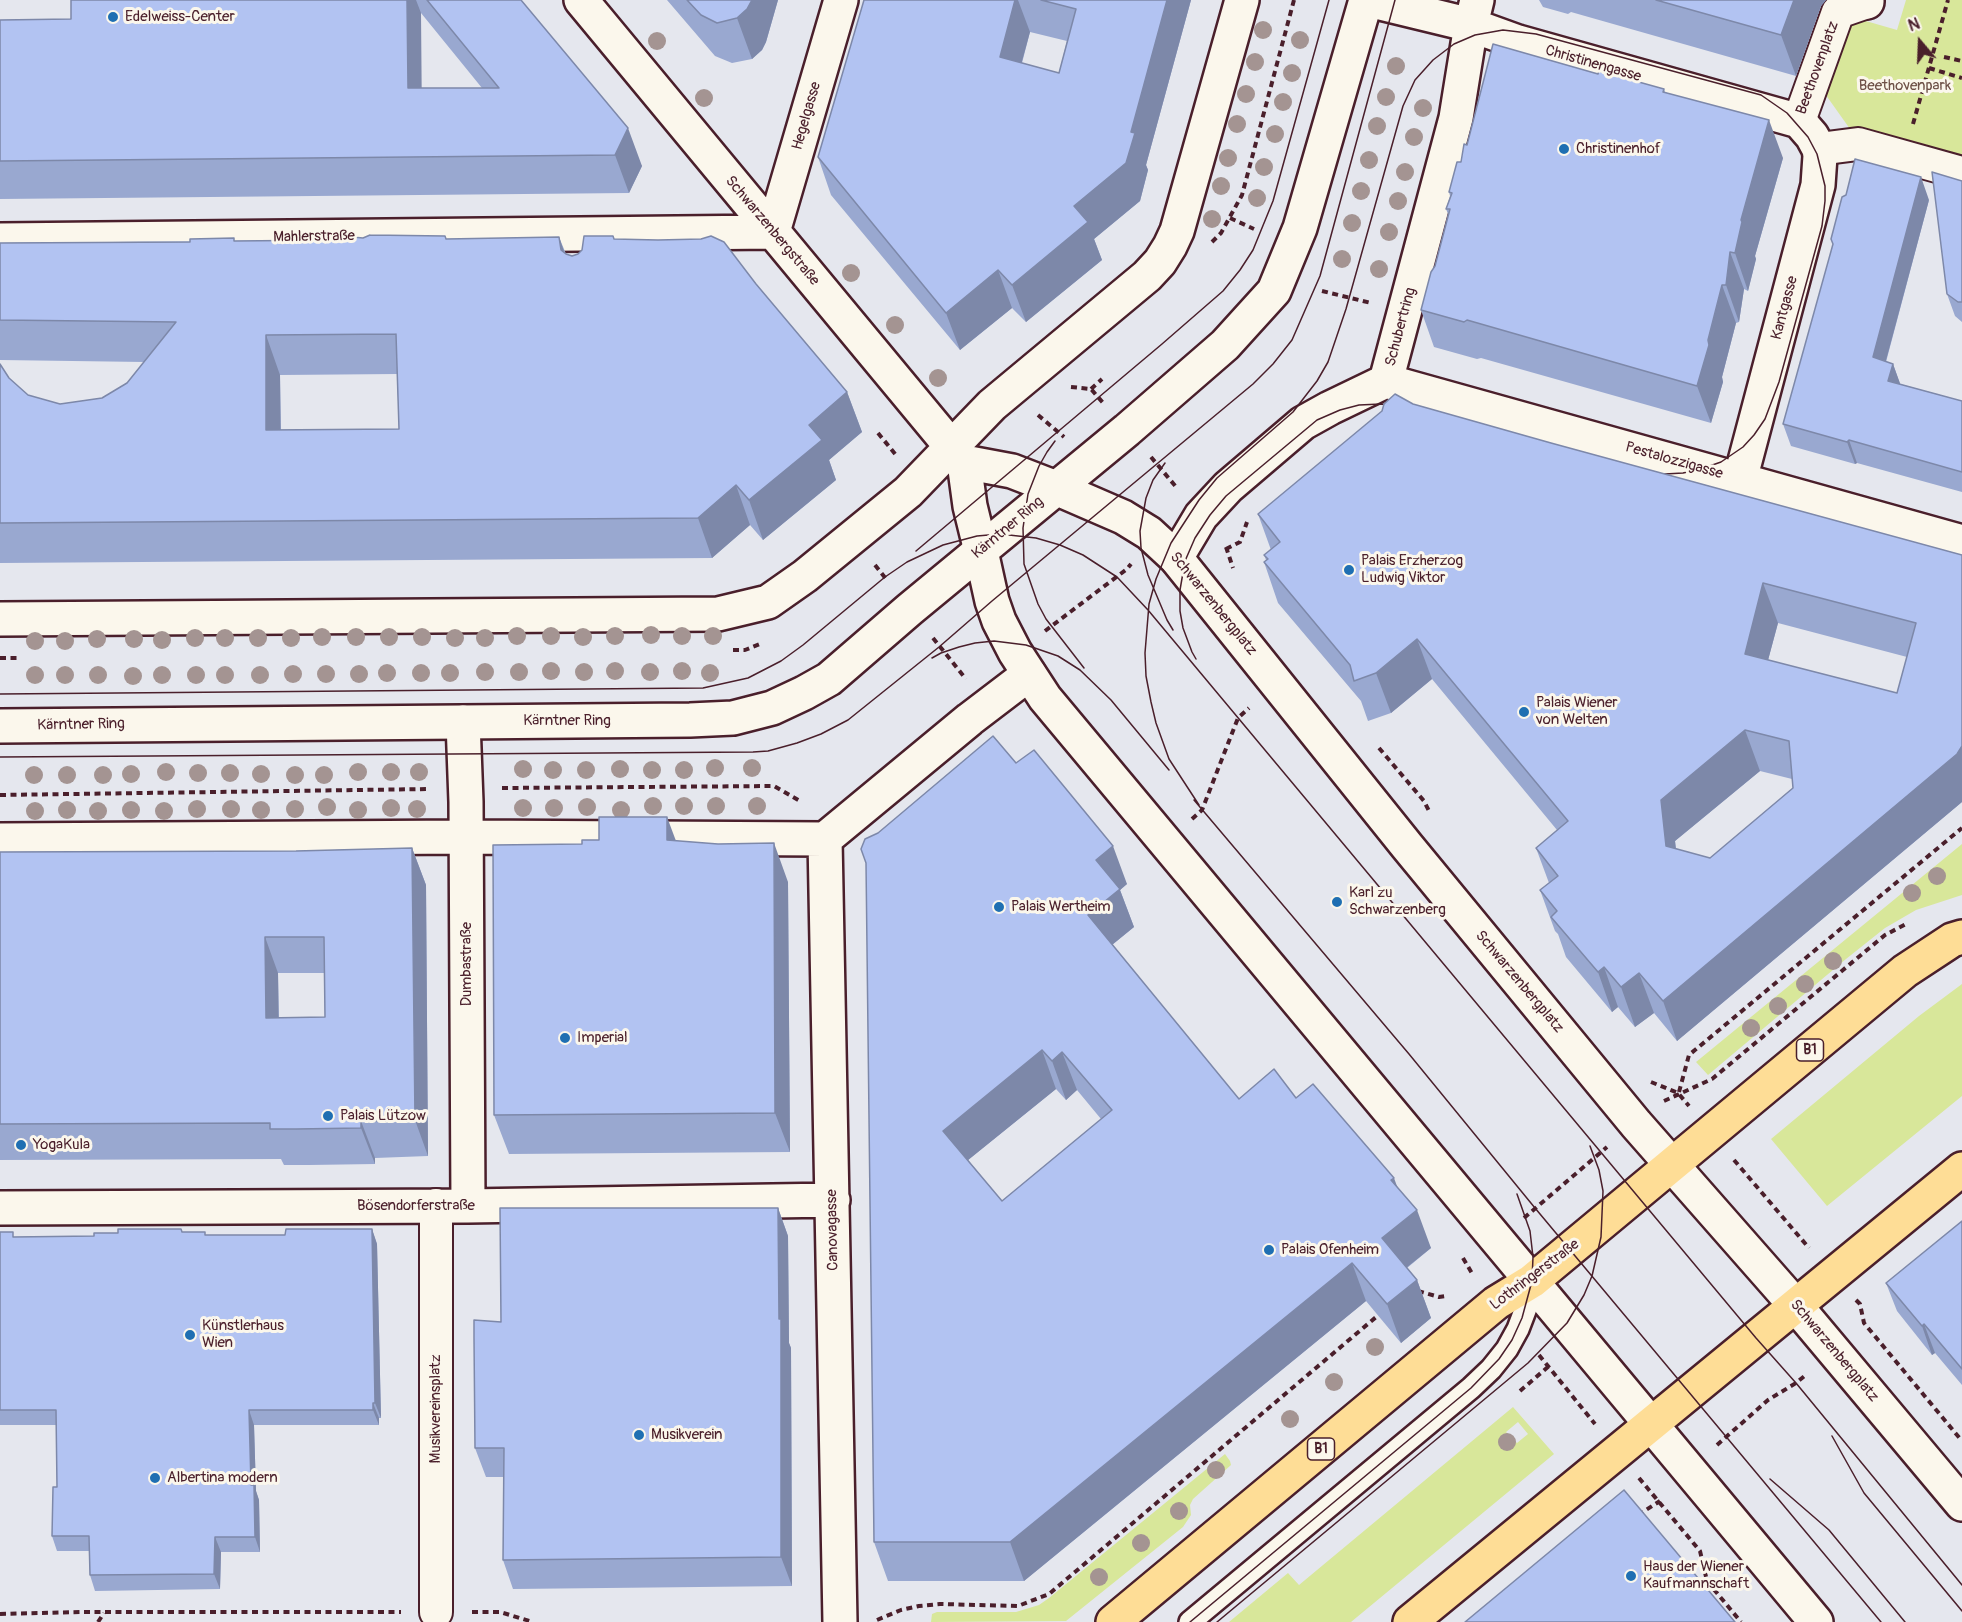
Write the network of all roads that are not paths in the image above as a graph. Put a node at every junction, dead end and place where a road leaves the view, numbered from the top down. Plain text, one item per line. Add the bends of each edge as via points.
1 (580, 0) edge
2 (841, 0) edge
3 (1242, 0) edge
4 (1367, 0) edge
5 (1867, 1) edge
6 (1474, 13) edge
7 (1810, 135) junction
8 (1962, 173) edge
9 (773, 232) junction
10 (0, 240) edge
11 (1386, 381) junction
12 (957, 455) junction
13 (1740, 480) junction
14 (1056, 488) junction
15 (1962, 542) edge
16 (981, 551) junction
17 (1176, 558) junction
18 (0, 619) edge
19 (1022, 663) junction
20 (463, 722) junction
21 (0, 726) edge
22 (466, 837) junction
23 (825, 839) junction
24 (0, 840) edge
25 (1959, 939) edge
26 (1672, 1165) junction
27 (1962, 1169) edge
28 (833, 1200) junction
29 (452, 1206) junction
30 (0, 1208) edge
31 (1532, 1281) junction
32 (1796, 1306) junction
33 (1651, 1425) junction
34 (1962, 1504) edge
35 (436, 1612) road end
36 (840, 1622) edge
37 (1113, 1622) edge
38 (1190, 1622) edge
39 (1410, 1622) edge
40 (1816, 1622) edge

1 - 9 street, Schwarzenbergstraße
2 - 9 street, Hegelgasse
3 - 12 street via 1177,231 1160,262 992,405
4 - 6 street, Christinengasse
4 - 14 street via 1300,228 1274,291 1225,345
5 - 7 street, Beethovenplatz via 1838,12
6 - 7 street, Christinengasse via 1518,42
6 - 11 street, Schubertring via 1456,118
7 - 8 street
7 - 13 street, Kantgasse via 1818,185
9 - 10 street, Mahlerstraße via 586,245
9 - 12 street, Schwarzenbergstraße
11 - 13 street, Pestalozzigasse
11 - 17 street, Schubertring via 1303,423 1228,487 1201,516
12 - 14 street
12 - 16 street
12 - 18 street via 768,602 718,614
13 - 15 street, Pestalozzigasse
14 - 16 street, Kärntner Ring
14 - 17 street, Schwarzenbergplatz via 1123,517 1149,533
16 - 19 street via 992,601
16 - 20 street, Kärntner Ring via 829,679 772,708 733,718 690,720
17 - 26 street, Schwarzenbergplatz via 1407,846
19 - 23 street via 970,719
19 - 31 street via 1052,706
20 - 21 street, Kärntner Ring
20 - 22 street, Dumbastraße
22 - 23 street
22 - 24 street
22 - 29 street, Dumbastraße
23 - 28 street, Canovagasse
25 - 26 main road, Lothringerstraße / B1 via 1905,971
26 - 31 main road, Lothringerstraße / B1
26 - 32 street, Schwarzenbergplatz
27 - 32 main road
28 - 29 street, Bösendorferstraße
28 - 36 street, Canovagasse
29 - 30 street, Bösendorferstraße
29 - 35 street, Musikvereinsplatz
31 - 33 street
31 - 37 main road, Lothringerstraße / B1 via 1490,1308
31 - 38 lane via 1518,1329 1491,1369
32 - 33 main road
32 - 34 street, Schwarzenbergplatz
33 - 39 main road
33 - 40 street

